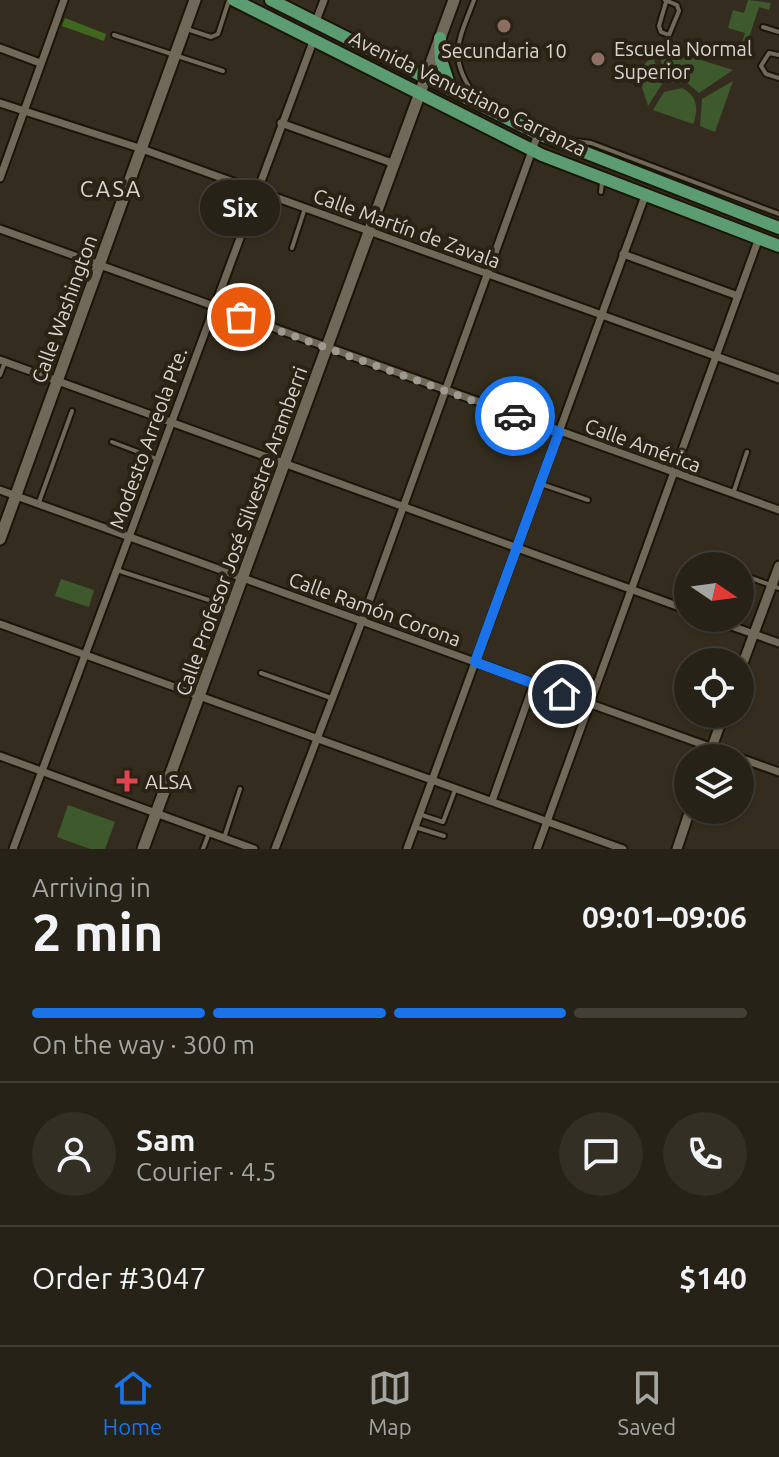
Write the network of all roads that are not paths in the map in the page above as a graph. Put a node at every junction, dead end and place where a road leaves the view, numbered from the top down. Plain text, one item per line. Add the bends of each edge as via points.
1 (64, 0) edge
2 (195, 0) edge
3 (232, 0) edge
4 (271, 0) edge
5 (324, 0) edge
6 (454, 0) edge
7 (474, 0) edge
8 (665, 1) edge
9 (316, 21) junction
10 (763, 27) dead end
11 (184, 29) junction
12 (779, 32) edge
13 (114, 35) dead end
14 (440, 38) junction
15 (314, 39) junction
16 (0, 48) edge
17 (176, 53) junction
18 (779, 55) edge
19 (40, 63) junction
20 (223, 71) dead end
21 (426, 75) junction
22 (779, 78) edge
23 (451, 90) junction
24 (420, 91) junction
25 (0, 103) edge
26 (484, 108) junction
27 (23, 111) junction
28 (281, 123) junction
29 (538, 134) junction
30 (560, 143) junction
31 (142, 149) junction
32 (532, 150) junction
33 (392, 163) junction
34 (2, 166) edge
35 (0, 178) edge
36 (256, 192) junction
37 (645, 196) junction
38 (305, 208) junction
39 (779, 214) edge
40 (779, 228) edge
41 (0, 229) edge
42 (369, 229) junction
43 (759, 238) junction
44 (779, 246) edge
45 (292, 248) dead end
46 (623, 254) junction
47 (99, 265) junction
48 (485, 273) junction
49 (738, 296) junction
50 (213, 307) junction
51 (601, 314) junction
52 (327, 347) junction
53 (717, 357) junction
54 (2, 361) edge
55 (0, 375) edge
56 (779, 379) edge
57 (57, 381) junction
58 (444, 389) junction
59 (72, 411) dead end
60 (171, 423) junction
61 (559, 432) junction
62 (112, 442) dead end
63 (747, 452) dead end
64 (157, 459) junction
65 (285, 464) junction
66 (674, 473) junction
67 (540, 483) junction
68 (0, 490) edge
69 (733, 494) junction
70 (15, 496) junction
71 (588, 500) dead end
72 (38, 504) junction
73 (402, 506) junction
74 (779, 510) edge
75 (129, 537) junction
76 (0, 539) edge
77 (516, 547) junction
78 (779, 566) edge
79 (116, 570) junction
80 (243, 578) junction
81 (754, 579) edge
82 (776, 586) edge
83 (632, 590) junction
84 (674, 605) edge
85 (232, 608) junction
86 (362, 621) junction
87 (0, 624) edge
88 (748, 632) edge
89 (753, 634) junction
90 (779, 643) edge
91 (748, 648) edge
92 (86, 654) junction
93 (475, 662) junction
94 (261, 673) dead end
95 (534, 683) junction
96 (199, 697) junction
97 (333, 699) junction
98 (591, 704) junction
99 (319, 737) junction
100 (688, 744) edge
101 (0, 756) edge
102 (754, 763) edge
103 (42, 771) junction
104 (779, 772) edge
105 (432, 779) junction
106 (456, 788) junction
107 (240, 789) dead end
108 (492, 801) junction
109 (156, 813) junction
110 (419, 814) junction
111 (547, 820) junction
112 (685, 824) edge
113 (415, 827) junction
114 (209, 833) junction
115 (444, 836) dead end
116 (224, 838) junction
117 (13, 849) edge
118 (143, 849) edge
119 (203, 849) edge
120 (254, 849) edge
121 (275, 849) edge
122 (407, 849) edge
123 (537, 849) edge
124 (623, 849) edge
125 (677, 849) edge

1 - 19 street
2 - 11 main road, Calle Washington
3 - 11 lane via 218,34
3 - 15 main road, Avenida Venustiano Carranza
4 - 9 main road, Avenida Venustiano Carranza
5 - 9 street
6 - 14 main road, Calle Profesor José Silvestre Aramberri
7 - 26 lane via 457,65
8 - 8 lane via 659,26 669,35 679,11
9 - 21 main road, Avenida Venustiano Carranza
10 - 12 lane
11 - 17 main road, Calle Washington
13 - 17 lane
14 - 21 main road, Calle Profesor José Silvestre Aramberri
14 - 23 main road
15 - 24 main road, Avenida Venustiano Carranza
15 - 28 street, Modesto Arreola Pte.
16 - 19 street
17 - 20 lane
17 - 31 main road, Calle Washington
18 - 22 lane via 769,53 761,66
19 - 27 street
21 - 23 main road, Avenida Venustiano Carranza
21 - 24 main road, Calle Profesor José Silvestre Aramberri
23 - 26 main road, Avenida Venustiano Carranza
24 - 32 main road, Avenida Venustiano Carranza
24 - 33 main road, Calle Profesor José Silvestre Aramberri
25 - 27 street, Calle Martín de Zavala
26 - 29 main road, Avenida Venustiano Carranza
27 - 31 street, Calle Martín de Zavala
27 - 34 street
28 - 33 street
28 - 36 street, Modesto Arreola Pte.
29 - 30 main road, Avenida Venustiano Carranza
29 - 32 street
30 - 39 lane via 591,143
30 - 40 main road, Avenida Venustiano Carranza
31 - 36 street, Calle Martín de Zavala
31 - 47 main road, Calle Washington
32 - 37 main road, Avenida Venustiano Carranza via 602,186
32 - 48 street
33 - 42 main road, Calle Profesor José Silvestre Aramberri
34 - 35 street
36 - 38 street, Calle Martín de Zavala
36 - 50 street, Modesto Arreola Pte.
37 - 43 main road, Avenida Venustiano Carranza
37 - 46 street
38 - 42 street, Calle Martín de Zavala
38 - 45 lane
41 - 47 street, Calle América
42 - 48 street, Calle Martín de Zavala
42 - 52 main road, Calle Profesor José Silvestre Aramberri
43 - 44 main road, Avenida Venustiano Carranza
43 - 49 street
46 - 49 street
46 - 51 street
47 - 50 street, Calle América
47 - 57 main road, Calle Washington
48 - 51 street, Calle Martín de Zavala
48 - 58 street
49 - 53 street
50 - 52 street, Calle América
50 - 60 street, Modesto Arreola Pte.
51 - 53 street, Calle Martín de Zavala
51 - 61 street
52 - 58 street, Calle América
52 - 65 main road, Calle Profesor José Silvestre Aramberri
53 - 56 street, Calle Martín de Zavala
53 - 66 street
54 - 55 lane
54 - 57 street
57 - 60 street
57 - 70 main road, Calle Washington
58 - 61 street, Calle América
58 - 73 street
59 - 72 lane
60 - 64 street, Modesto Arreola Pte.
60 - 65 street
61 - 66 street, Calle América
61 - 67 street
62 - 64 lane
63 - 69 lane
64 - 75 street, Modesto Arreola Pte.
65 - 73 street
65 - 80 main road, Calle Profesor José Silvestre Aramberri
66 - 69 street, Calle América
66 - 83 street
67 - 71 lane
67 - 77 street
68 - 70 street, Calle Ramón Corona
69 - 74 street, Calle América
70 - 72 street, Calle Ramón Corona
70 - 76 main road, Calle Washington
72 - 75 street, Calle Ramón Corona
73 - 77 street
73 - 86 street
75 - 79 street, Modesto Arreola Pte.
75 - 80 street, Calle Ramón Corona
77 - 83 street
77 - 93 street
78 - 82 street
79 - 85 lane
79 - 92 street, Modesto Arreola Pte.
80 - 85 main road, Calle Profesor José Silvestre Aramberri
80 - 86 street, Calle Ramón Corona
81 - 82 lane
82 - 89 street
83 - 84 street
83 - 98 street
85 - 96 main road, Calle Profesor José Silvestre Aramberri
86 - 93 street, Calle Ramón Corona
86 - 97 street
87 - 92 street
88 - 89 street
89 - 90 street
89 - 91 street
92 - 96 street
92 - 103 street, Modesto Arreola Pte.
93 - 95 street, Calle Ramón Corona
93 - 105 street
94 - 97 lane
95 - 98 street, Calle Ramón Corona
95 - 108 street
96 - 99 street
96 - 109 main road, Calle Profesor José Silvestre Aramberri
97 - 99 street
98 - 100 street, Calle Ramón Corona
98 - 111 street
99 - 105 street
99 - 121 street
101 - 103 street
102 - 104 street, Calle Ramón Corona
103 - 109 street
103 - 117 street, Modesto Arreola Pte.
105 - 106 street
105 - 110 street
106 - 108 street
106 - 110 lane via 443,822
107 - 116 lane
108 - 111 street
109 - 114 street
109 - 118 main road, Calle Profesor José Silvestre Aramberri
110 - 113 street
111 - 123 street
111 - 124 street
112 - 125 street
113 - 115 lane
113 - 122 street
114 - 116 street
114 - 119 lane
116 - 120 street

